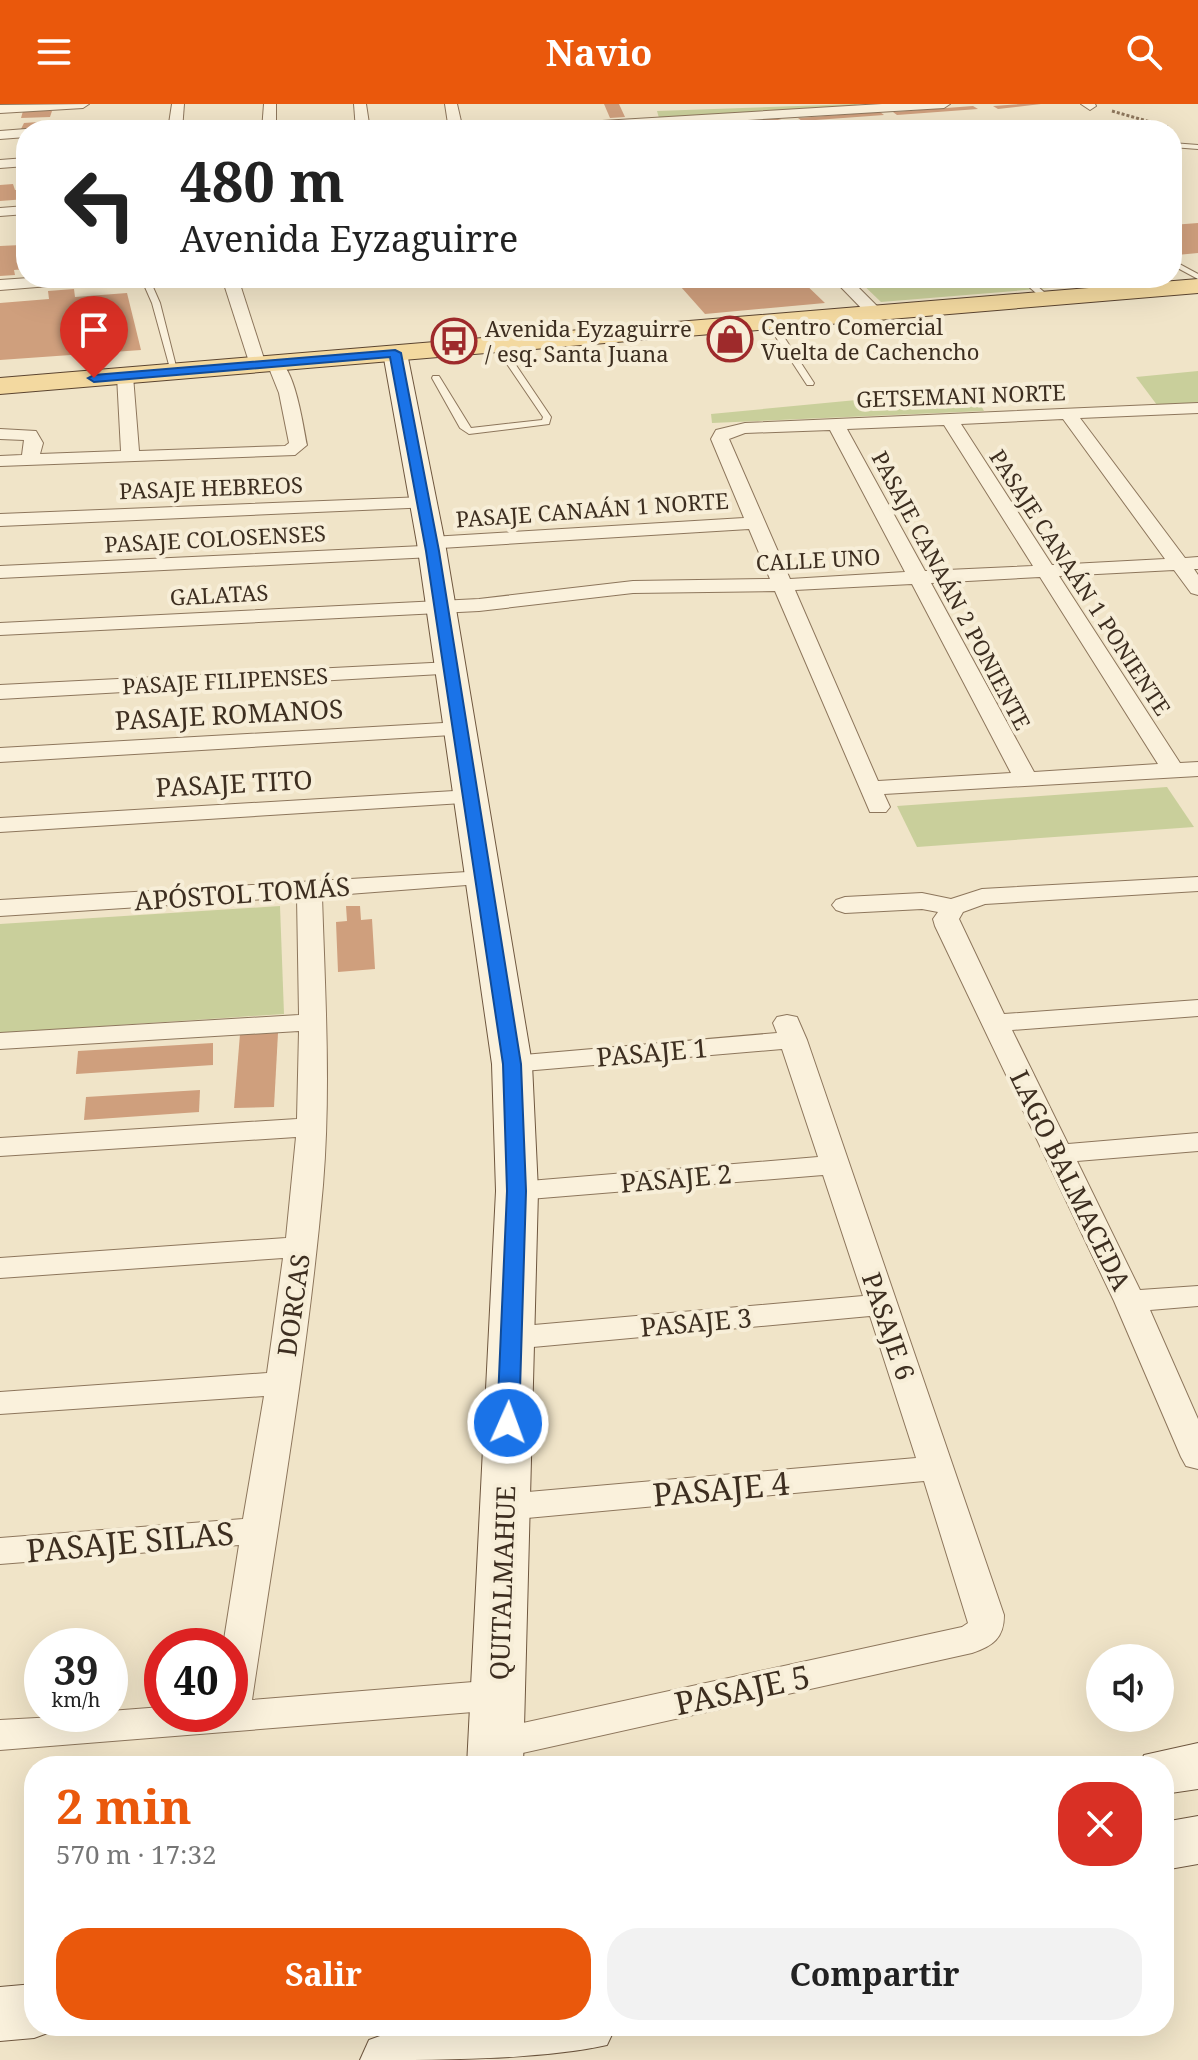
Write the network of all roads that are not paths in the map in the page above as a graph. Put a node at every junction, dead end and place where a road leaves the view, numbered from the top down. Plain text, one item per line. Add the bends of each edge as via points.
1 (83, 104) edge
2 (944, 104) edge
3 (924, 105) edge
4 (873, 106) edge
5 (824, 108) edge
6 (0, 109) edge
7 (740, 110) edge
8 (665, 120) edge
9 (149, 288) edge
10 (234, 288) edge
11 (850, 288) edge
12 (1035, 288) edge
13 (1175, 288) edge
14 (1048, 299) junction
15 (875, 313) junction
16 (770, 322) junction
17 (498, 345) junction
18 (395, 353) junction
19 (267, 364) junction
20 (175, 372) junction
21 (125, 376) junction
22 (436, 378) dead end
23 (810, 383) dead end
24 (0, 386) edge
25 (1192, 409) edge
26 (1068, 414) junction
27 (949, 419) junction
28 (836, 424) junction
29 (1198, 424) edge
30 (0, 434) edge
31 (130, 458) junction
32 (30, 460) junction
33 (0, 461) edge
34 (424, 503) junction
35 (0, 520) edge
36 (756, 523) junction
37 (432, 547) junction
38 (1189, 564) edge
39 (1046, 571) junction
40 (0, 572) edge
41 (918, 578) junction
42 (783, 585) junction
43 (1198, 589) edge
44 (441, 607) junction
45 (0, 629) edge
46 (451, 668) junction
47 (0, 692) edge
48 (461, 729) junction
49 (0, 755) edge
50 (1198, 769) edge
51 (1173, 770) junction
52 (1026, 779) junction
53 (471, 797) junction
54 (0, 825) edge
55 (484, 878) junction
56 (1198, 884) edge
57 (309, 889) junction
58 (845, 905) dead end
59 (953, 907) junction
60 (0, 908) edge
61 (1198, 1008) edge
62 (312, 1022) junction
63 (995, 1023) junction
64 (790, 1032) joint
65 (0, 1041) edge
66 (512, 1064) junction
67 (312, 1127) junction
68 (1198, 1142) edge
69 (0, 1147) edge
70 (1059, 1154) junction
71 (835, 1165) junction
72 (517, 1191) junction
73 (301, 1247) junction
74 (0, 1268) edge
75 (1198, 1296) edge
76 (1130, 1301) junction
77 (881, 1305) junction
78 (511, 1338) junction
79 (282, 1383) junction
80 (0, 1403) edge
81 (1198, 1457) edge
82 (936, 1468) junction
83 (505, 1507) junction
84 (259, 1531) junction
85 (0, 1551) edge
86 (244, 1628) edge
87 (986, 1629) joint
88 (498, 1695) junction
89 (248, 1716) edge
90 (144, 1724) edge
91 (0, 1735) edge
92 (495, 1755) edge
93 (1198, 1766) edge
94 (1174, 1770) edge
95 (1198, 1840) edge
96 (1174, 1844) edge
97 (24, 2012) edge
98 (0, 2014) edge
99 (525, 2036) edge
100 (477, 2044) edge
101 (391, 2060) edge

1 - 6 street
2 - 3 street
3 - 4 street
4 - 5 street
5 - 7 street
7 - 8 street
9 - 20 lane
10 - 19 street
11 - 15 street
12 - 14 lane
13 - 14 main road
14 - 15 main road
15 - 16 main road
16 - 17 main road
16 - 23 lane
17 - 18 main road
17 - 22 lane via 546,422 469,431
18 - 19 main road
18 - 34 street, QUITALMAHUE
19 - 20 main road
19 - 31 street via 288,393 298,445 289,451
20 - 21 main road
21 - 24 main road
21 - 31 street
25 - 26 street, GETSEMANI NORTE
25 - 29 street
26 - 27 street, GETSEMANI NORTE
26 - 38 street
27 - 28 street, GETSEMANI NORTE
27 - 39 street, PASAJE CANAÁN 1 PONIENTE
28 - 36 street, GETSEMANI NORTE via 726,431 720,439
28 - 41 street, PASAJE CANAÁN 2 PONIENTE
30 - 32 street via 30,435
31 - 32 street
32 - 33 street
34 - 35 street, PASAJE HEBREOS
34 - 37 street, QUITALMAHUE
36 - 37 street, PASAJE CANAÁN 1 NORTE
36 - 42 street
37 - 40 street, PASAJE COLOSENSES
37 - 44 street, QUITALMAHUE
38 - 39 street, CALLE UNO
38 - 43 street
39 - 41 street, CALLE UNO
39 - 51 street, PASAJE CANAÁN 1 PONIENTE
41 - 42 street, CALLE UNO
41 - 52 street, PASAJE CANAÁN 2 PONIENTE
42 - 44 street, CALLE UNO via 612,588
42 - 52 street via 874,797
44 - 45 street, GALATAS
44 - 46 street, QUITALMAHUE
46 - 47 street, PASAJE FILIPENSES
46 - 48 street, QUITALMAHUE
48 - 49 street, PASAJE ROMANOS
48 - 53 street, QUITALMAHUE
50 - 51 street
51 - 52 street
53 - 54 street, PASAJE TITO
53 - 55 street, QUITALMAHUE
55 - 57 street, APÓSTOL TOMÁS
55 - 66 street, QUITALMAHUE
56 - 59 street via 982,897
57 - 60 street, APÓSTOL TOMÁS
57 - 62 street, DORCAS
58 - 59 street via 922,901
59 - 63 street, LAGO BALMACEDA via 948,926
61 - 63 street
62 - 65 street
62 - 67 street, DORCAS
63 - 70 street, LAGO BALMACEDA
64 - 66 street, PASAJE 1
64 - 71 street, PASAJE 6
66 - 72 street, QUITALMAHUE
67 - 69 street
67 - 73 street, DORCAS
68 - 70 street
70 - 76 street, LAGO BALMACEDA
71 - 72 street, PASAJE 2
71 - 77 street, PASAJE 6
72 - 78 street, QUITALMAHUE
73 - 74 street
73 - 79 street, DORCAS
75 - 76 street
76 - 81 street, LAGO BALMACEDA
77 - 78 street, PASAJE 3
77 - 82 street, PASAJE 6
78 - 83 street, QUITALMAHUE
79 - 80 street
79 - 84 street, DORCAS
82 - 83 street, PASAJE 4
82 - 87 street, PASAJE 6 via 986,1615
83 - 88 street, QUITALMAHUE
84 - 85 street, PASAJE SILAS
84 - 86 street, DORCAS
87 - 92 street, PASAJE 5 via 972,1639
88 - 89 street
88 - 92 street, QUITALMAHUE
90 - 91 street
93 - 94 street
95 - 96 street
97 - 98 street
99 - 100 street
100 - 101 street

